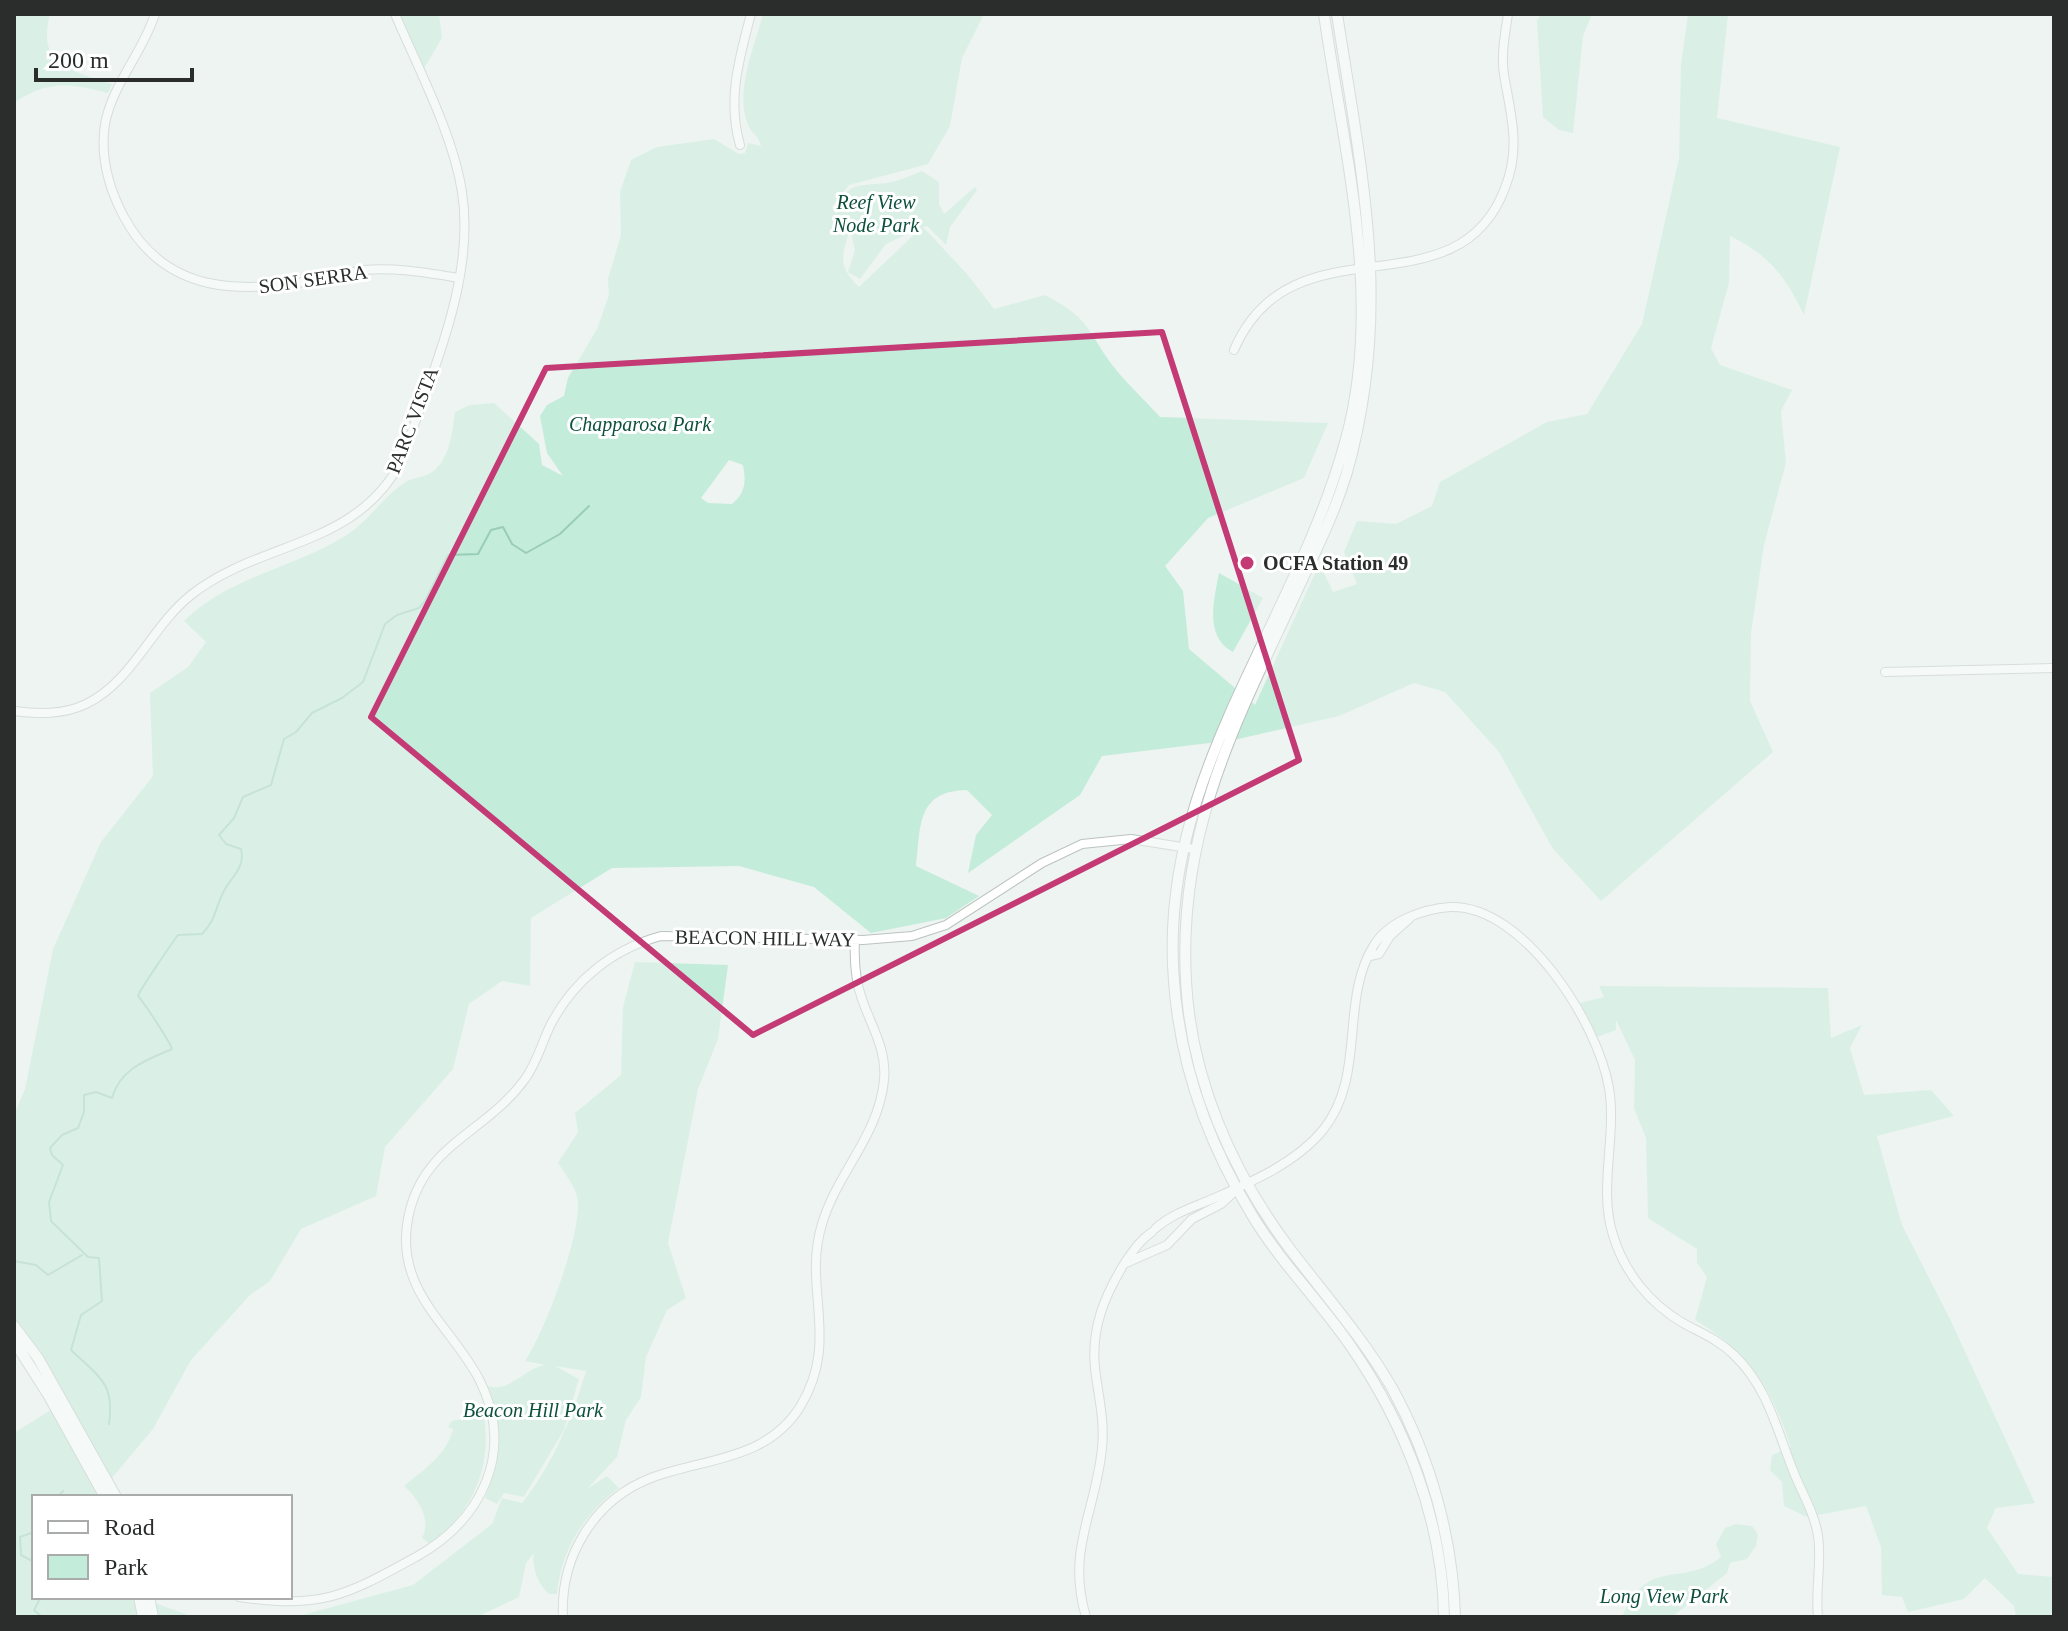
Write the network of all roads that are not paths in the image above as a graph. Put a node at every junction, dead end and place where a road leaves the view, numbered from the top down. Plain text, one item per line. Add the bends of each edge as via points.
1 (155, 14) edge
2 (395, 14) edge
3 (751, 14) edge
4 (1324, 14) edge
5 (1337, 14) edge
6 (1508, 14) edge
7 (740, 145) dead end
8 (1367, 267) junction
9 (459, 278) junction
10 (1234, 350) dead end
11 (2054, 668) edge
12 (1885, 672) dead end
13 (14, 711) edge
14 (1181, 846) junction
15 (1194, 849) junction
16 (855, 939) junction
17 (1242, 1186) junction
18 (1125, 1263) junction
19 (14, 1326) edge
20 (14, 1341) edge
21 (71, 1424) junction
22 (80, 1440) junction
23 (104, 1495) edge
24 (115, 1495) edge
25 (257, 1599) edge
26 (563, 1617) edge
27 (1086, 1617) edge
28 (1444, 1617) edge
29 (1455, 1617) edge
30 (1818, 1617) edge

1 - 9 street, SON SERRA via 115,94 104,148 107,176 121,211 149,251 185,275 220,288 278,286 362,270
2 - 9 street, PARC VISTA via 454,159 464,228
3 - 7 street via 733,105
4 - 8 main road
5 - 8 main road via 1370,227
6 - 8 street via 1504,68 1516,140 1499,203 1483,224 1449,251 1413,263
8 - 10 street via 1324,273 1288,289 1247,325
8 - 14 main road via 1351,415 1340,458 1305,550 1212,752
8 - 15 main road via 1372,350 1345,477 1228,743
9 - 13 street, PARC VISTA via 402,460 378,497 341,524 193,594 162,622 125,676 86,704 46,715
11 - 12 street
14 - 15 street, BEACON HILL WAY
14 - 16 street, BEACON HILL WAY via 1121,839 1082,844 1042,863 946,925 912,936
14 - 17 main road via 1173,948 1181,1033 1199,1106
15 - 17 main road via 1185,929 1189,1013 1213,1109
16 - 25 street, BEACON HILL WAY via 661,936 621,951 586,976 551,1024 525,1079 433,1163 415,1194 408,1221 412,1280 478,1377 490,1412 494,1449 478,1501 444,1540 350,1591 316,1602
16 - 26 street via 856,975 878,1034 884,1079 875,1121 821,1226 817,1261 822,1336 813,1381 791,1418 761,1444 737,1456 652,1478 607,1506 587,1527 570,1562
17 - 18 street via 1192,1219 1167,1245
17 - 18 street via 1180,1212 1132,1250
17 - 28 main road via 1271,1245 1349,1344 1399,1428 1430,1516
17 - 29 main road via 1370,1354 1410,1424 1441,1514
17 - 30 street via 1309,1144 1340,1103 1351,1067 1360,977 1370,956 1379,954 1390,936 1424,912 1461,907 1494,917 1531,949 1579,1010 1598,1050 1609,1090 1612,1233 1629,1271 1673,1316 1733,1353 1767,1398 1815,1521 1820,1550
18 - 27 street via 1097,1322 1102,1448 1077,1561
19 - 21 main road via 35,1354
20 - 21 main road
21 - 22 main road
22 - 23 main road
22 - 24 main road

